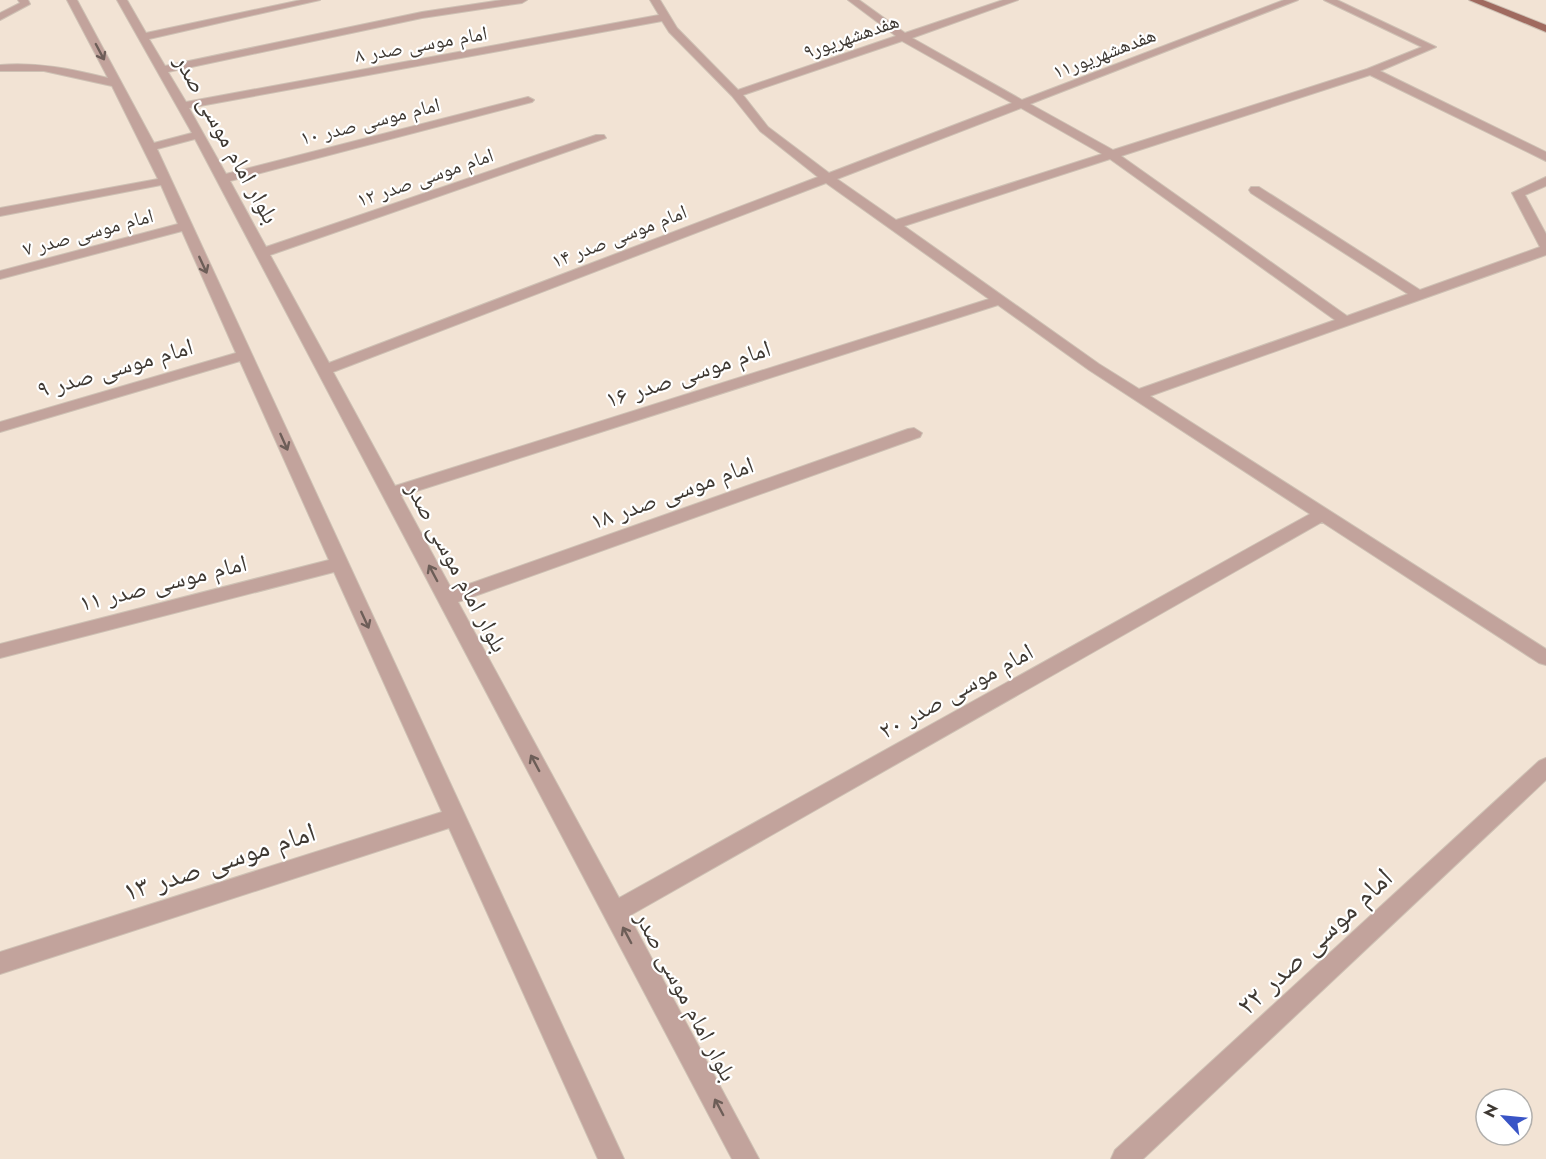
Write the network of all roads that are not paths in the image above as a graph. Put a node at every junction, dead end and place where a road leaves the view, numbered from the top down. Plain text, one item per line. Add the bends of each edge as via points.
1 (23, 0) edge
2 (72, 0) edge
3 (122, 0) edge
4 (315, 0) edge
5 (522, 0) edge
6 (655, 0) edge
7 (853, 0) edge
8 (1013, 0) edge
9 (1293, 0) edge
10 (1329, 0) edge
11 (1474, 0) edge
12 (0, 17) edge
13 (665, 17) junction
14 (1546, 29) edge
15 (144, 37) junction
16 (903, 37) junction
17 (0, 68) edge
18 (162, 70) junction
19 (1371, 71) junction
20 (117, 84) junction
21 (736, 94) junction
22 (528, 100) dead end
23 (1022, 104) junction
24 (182, 106) junction
25 (199, 135) junction
26 (600, 138) dead end
27 (928, 139) joint
28 (150, 147) junction
29 (1112, 154) junction
30 (1546, 157) edge
31 (826, 177) junction
32 (223, 179) junction
33 (165, 181) junction
34 (1546, 182) edge
35 (1255, 190) dead end
36 (0, 212) edge
37 (894, 225) junction
38 (185, 226) junction
39 (1546, 248) edge
40 (262, 253) junction
41 (0, 275) edge
42 (1418, 295) junction
43 (1000, 300) junction
44 (1345, 321) junction
45 (244, 356) junction
46 (325, 370) junction
47 (1138, 395) junction
48 (0, 428) edge
49 (914, 433) dead end
50 (390, 494) junction
51 (1323, 514) junction
52 (339, 564) junction
53 (447, 600) junction
54 (0, 651) edge
55 (1546, 658) edge
56 (1546, 767) edge
57 (455, 817) junction
58 (615, 912) junction
59 (0, 963) edge
60 (611, 1159) edge
61 (746, 1159) edge
62 (1124, 1159) edge

1 - 12 street via 25,4
2 -> 20 street
3 - 15 street, بلوار امام موسی صدر
4 - 15 street
5 - 18 street via 422,15
6 - 13 street
7 - 16 street
8 - 16 street, هفدهشهریور۹
9 - 23 street, هفدهشهریور۱۱
10 - 19 street via 1431,47
11 - 14 main road
13 - 21 street
13 - 24 street, امام موسی صدر ۸
15 - 18 street, بلوار امام موسی صدر
16 - 21 street, هفدهشهریور۹
16 - 23 street
17 - 20 street via 40,67
18 - 24 street, بلوار امام موسی صدر
19 - 29 street
19 - 30 street
20 - 28 street
21 - 31 street via 764,129
22 - 32 street, امام موسی صدر ۱۰
23 - 27 street, هفدهشهریور۱۱
23 - 29 street
24 - 25 street, بلوار امام موسی صدر
25 - 28 street
25 - 32 street, بلوار امام موسی صدر
26 - 40 street, امام موسی صدر ۱۲
27 - 31 street, امام موسی صدر ۱۴
28 - 33 street
29 - 37 street
29 - 44 street
31 - 37 street
31 - 46 street, امام موسی صدر ۱۴
32 - 40 street, بلوار امام موسی صدر
33 - 36 street
33 - 38 street
34 - 39 street via 1518,192
35 - 42 street
37 - 43 street
38 - 41 street, امام موسی صدر ۷
38 -> 45 street
39 - 42 street
40 - 46 street, بلوار امام موسی صدر
42 - 44 street
43 - 47 street
43 - 50 street, امام موسی صدر ۱۶
44 - 47 street
45 - 48 street, امام موسی صدر ۹
45 -> 52 street
46 - 50 street, بلوار امام موسی صدر
47 - 51 street
49 - 53 street, امام موسی صدر ۱۸
53 -> 50 street, بلوار امام موسی صدر
51 - 55 street
51 - 58 street, امام موسی صدر ۲۰
52 - 54 street, امام موسی صدر ۱۱
52 -> 57 street
58 -> 53 street, بلوار امام موسی صدر
56 - 62 street, امام موسی صدر ۲۲
57 - 59 street, امام موسی صدر ۱۳
57 - 60 street
61 -> 58 street, بلوار امام موسی صدر

